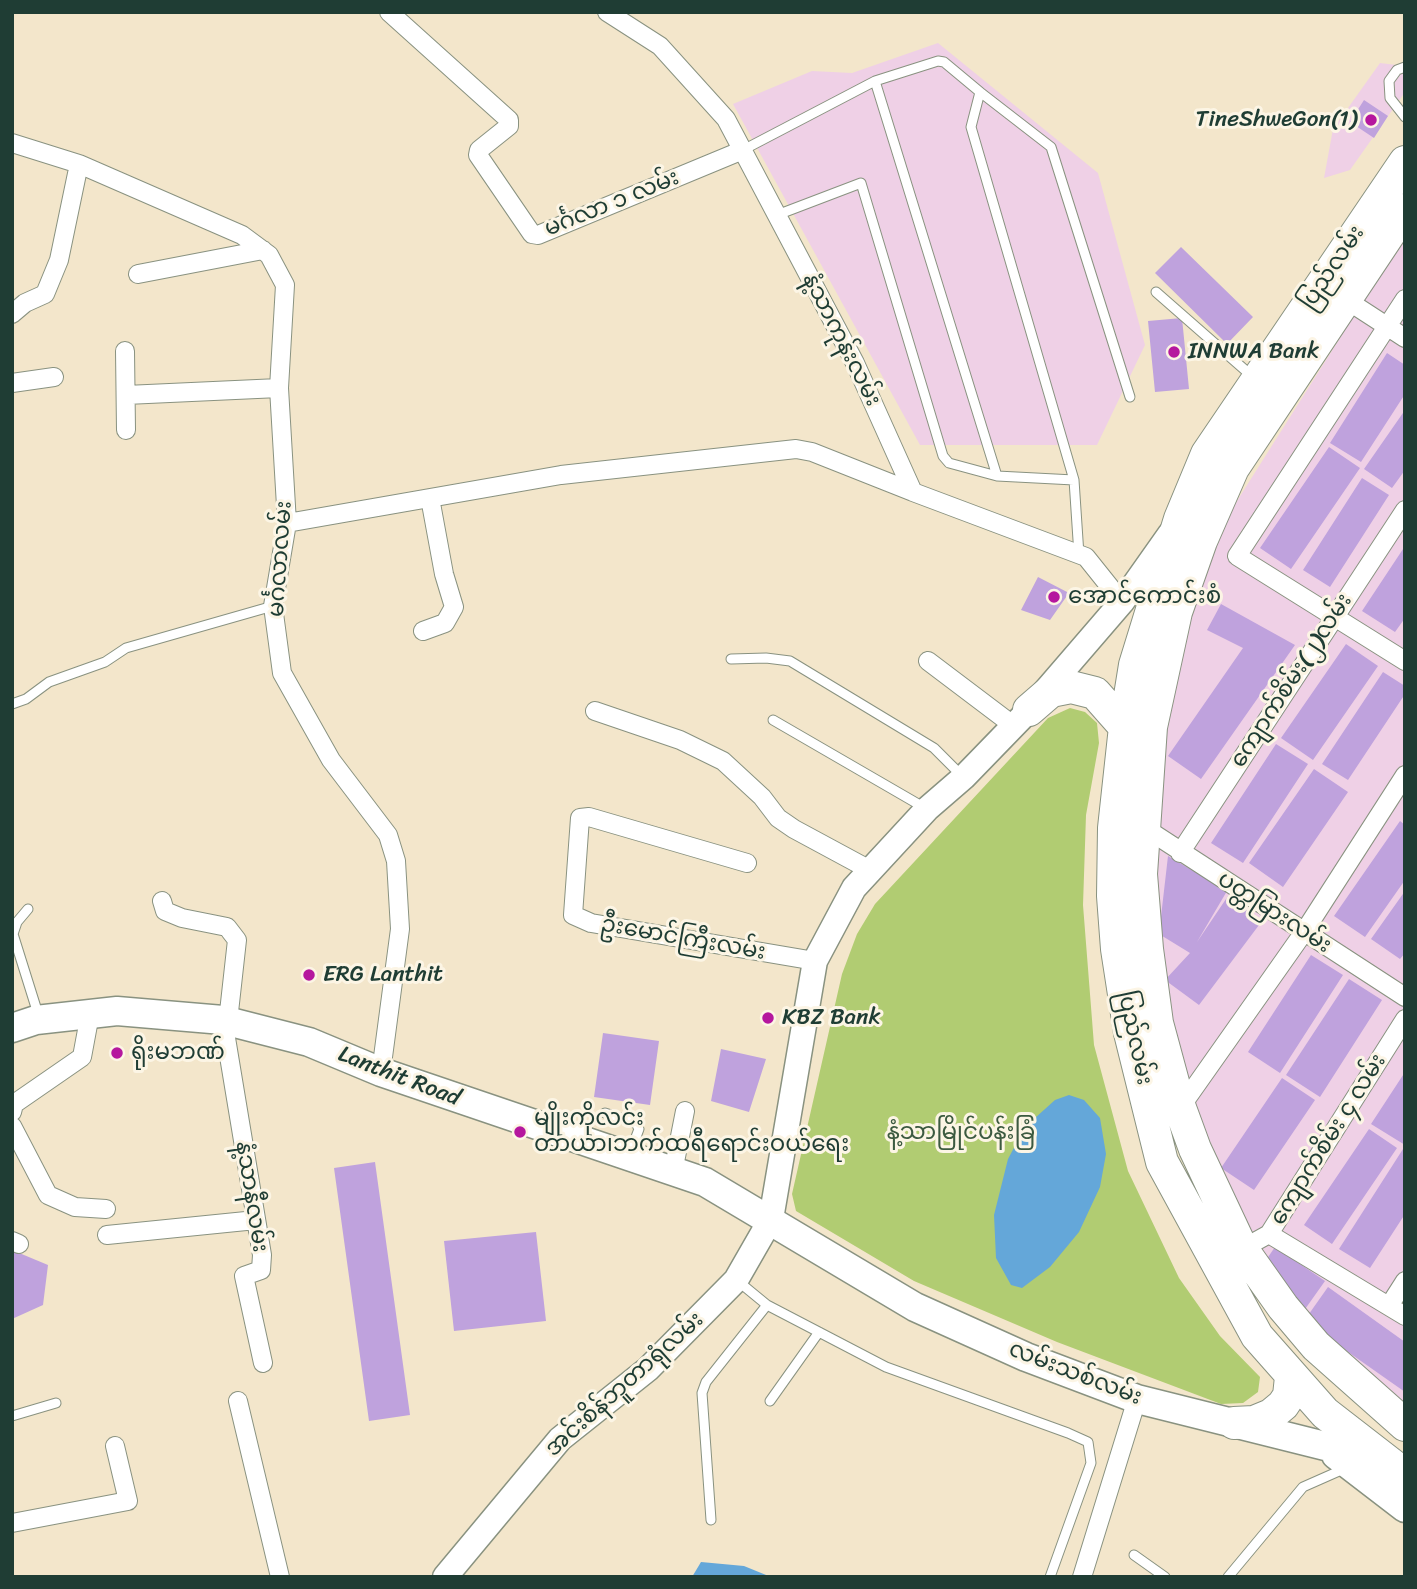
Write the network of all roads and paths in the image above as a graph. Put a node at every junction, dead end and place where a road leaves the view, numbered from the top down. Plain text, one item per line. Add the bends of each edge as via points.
1 (388, 12) edge
2 (607, 12) edge
3 (1405, 67) edge
4 (875, 81) junction
5 (980, 92) junction
6 (1405, 117) edge
7 (12, 143) edge
8 (743, 150) junction
9 (1405, 163) edge
10 (79, 164) junction
11 (1405, 209) edge
12 (777, 215) junction
13 (262, 250) junction
14 (138, 274) dead end
15 (1334, 291) junction
16 (1156, 292) dead end
17 (1405, 299) edge
18 (12, 314) edge
19 (1387, 326) junction
20 (1405, 338) edge
21 (125, 351) dead end
22 (54, 377) dead end
23 (1257, 380) junction
24 (12, 383) edge
25 (279, 388) junction
26 (126, 395) junction
27 (1130, 397) dead end
28 (126, 430) dead end
29 (1233, 468) junction
30 (997, 476) junction
31 (1074, 480) junction
32 (913, 492) junction
33 (430, 498) junction
34 (1405, 510) edge
35 (1180, 519) junction
36 (287, 523) junction
37 (1079, 555) junction
38 (1144, 604) junction
39 (273, 606) junction
40 (1336, 615) junction
41 (423, 631) dead end
42 (731, 659) dead end
43 (1405, 661) edge
44 (928, 662) dead end
45 (12, 704) edge
46 (595, 711) dead end
47 (1022, 718) junction
48 (773, 720) dead end
49 (1138, 727) junction
50 (1405, 775) edge
51 (964, 777) junction
52 (927, 809) junction
53 (1145, 828) junction
54 (1180, 853) junction
55 (747, 863) dead end
56 (870, 870) junction
57 (162, 901) dead end
58 (28, 909) dead end
59 (1304, 932) junction
60 (815, 961) junction
61 (1405, 996) edge
62 (90, 1014) junction
63 (1405, 1019) edge
64 (40, 1020) junction
65 (225, 1021) junction
66 (12, 1028) edge
67 (381, 1072) junction
68 (1180, 1108) junction
69 (685, 1111) dead end
70 (12, 1112) edge
71 (605, 1114) dead end
72 (12, 1126) edge
73 (629, 1157) junction
74 (673, 1172) junction
75 (106, 1209) dead end
76 (771, 1219) junction
77 (256, 1220) junction
78 (1269, 1234) junction
79 (107, 1235) dead end
80 (1242, 1249) junction
81 (736, 1279) junction
82 (1405, 1282) edge
83 (767, 1305) junction
84 (1389, 1306) junction
85 (1405, 1316) edge
86 (819, 1332) junction
87 (263, 1363) dead end
88 (1291, 1377) junction
89 (1137, 1399) junction
90 (238, 1401) dead end
91 (770, 1401) dead end
92 (56, 1403) dead end
93 (12, 1416) edge
94 (1234, 1423) junction
95 (1405, 1425) edge
96 (1319, 1444) junction
97 (115, 1446) dead end
98 (1351, 1465) junction
99 (1398, 1467) edge
100 (1405, 1508) edge
101 (711, 1520) dead end
102 (12, 1524) edge
103 (1134, 1555) dead end
104 (281, 1577) edge
105 (444, 1577) edge
106 (1050, 1577) edge
107 (1082, 1577) edge
108 (1165, 1577) edge
109 (1228, 1577) edge

1 - 8 street, မင်္ဂလာ ၁ လမ်း via 509,120 509,126 478,149 478,155 531,234 538,235
2 - 8 street, နံ့သာကုန်းလမ်း via 660,46 726,119
3 - 6 lane via 1396,70 1389,81 1390,98
4 - 5 lane via 938,61
4 - 8 lane
4 - 30 lane
5 - 27 lane via 1051,147
5 - 31 lane via 971,127
7 - 10 street, မင်္ဂလာလမ်း
8 - 12 street, နံ့သာကုန်းလမ်း
9 - 15 highway, ပြည်လမ်း
10 - 13 street, မင်္ဂလာလမ်း via 242,235
10 - 18 street via 59,260 45,294
11 - 15 highway, ပြည်လမ်း
12 - 30 lane via 861,183 943,456 949,463
12 - 32 street, နံ့သာကုန်းလမ်း via 855,363
13 - 14 street
13 - 25 street, မင်္ဂလာလမ်း via 285,285
15 - 19 street
15 - 23 highway, ပြည်လမ်း
15 - 29 highway, ပြည်လမ်း
16 - 23 lane
17 - 19 street
19 - 20 street
19 - 40 street via 1237,555
21 - 26 street
22 - 24 street
23 - 35 highway, ပြည်လမ်း via 1207,454
25 - 26 street
25 - 36 street, မင်္ဂလာလမ်း
26 - 28 street
29 - 35 main road, ပြည်လမ်း
29 - 38 highway, ပြည်လမ်း via 1201,541
30 - 31 lane
31 - 37 lane
32 - 33 street via 796,449 561,475
32 - 37 street
33 - 36 street
33 - 41 street via 454,607 445,623
34 - 40 street, ကျောက်စိမ်း(၂)လမ်း
35 - 38 highway, ပြည်လမ်း
36 - 39 street, မင်္ဂလာလမ်း
37 - 38 street
38 - 47 main road
38 - 49 highway, ပြည်လမ်း via 1135,665
39 - 45 lane via 126,648
39 - 67 street, မင်္ဂလာလမ်း via 282,673 331,760 388,835 396,861 400,929
40 - 43 street
40 - 54 street, ကျောက်စိမ်း(၂)လမ်း
42 - 51 lane via 790,661 934,748
44 - 47 street
46 - 56 street via 680,740 723,761 778,818
47 - 49 highway via 1051,691 1071,687 1095,692
47 - 51 main road
48 - 52 lane
49 - 53 highway, ပြည်လမ်း
49 - 88 highway, ပြည်လမ်း via 1114,828 1116,936 1130,1033 1163,1162 1257,1336
50 - 59 street
51 - 52 main road
52 - 56 main road
53 - 54 street, ပတ္တမြားလမ်း
53 - 68 highway, ပြည်လမ်း via 1141,874 1147,949 1157,1023
54 - 59 street, ပတ္တမြားလမ်း
55 - 60 street, ဦးမောင်ကြီးလမ်း via 580,818 573,915 591,923
56 - 60 main road via 853,888
57 - 65 street, နံ့သာနီလမ်း via 165,911 227,928 237,940
58 - 64 lane via 13,934
59 - 61 street, ပတ္တမြားလမ်း
59 - 68 street
60 - 76 main road
62 - 64 main road, Lanthit Road
62 - 65 main road, Lanthit Road via 117,1011
62 - 70 street via 82,1057 14,1104
63 - 78 street, ကျောက်စိမ်း ၄ လမ်း
64 - 66 main road, Lanthit Road
65 - 67 main road, Lanthit Road via 309,1042
65 - 77 street, နံ့သာနီလမ်း
67 - 73 main road, Lanthit Road
68 - 80 highway, ပြည်လမ်း
69 - 74 street
71 - 73 lane via 636,1122 639,1129
72 - 75 street via 48,1195 75,1207
73 - 74 main road, Lanthit Road
74 - 76 main road, Lanthit Road via 705,1182
76 - 81 main road, အင်းစိန်ဘူတာရုံလမ်း
76 - 89 main road, လမ်းသစ်လမ်း via 915,1307 1026,1357
77 - 79 street
77 - 87 street, နံ့သာနီလမ်း via 261,1270 244,1276
78 - 80 street, ကျောက်စိမ်း ၄ လမ်း
78 - 84 street
80 - 95 highway, ပြည်လမ်း via 1316,1346
81 - 83 lane
81 - 105 main road, အင်းစိန်ဘူတာရုံလမ်း via 648,1369 560,1439
82 - 84 street
83 - 86 lane
83 - 101 lane via 702,1393
84 - 85 street
86 - 91 lane
86 - 106 lane via 886,1367 1088,1442 1091,1463
88 - 94 highway via 1283,1405 1254,1422
88 - 99 highway, ပြည်လမ်း via 1325,1413
89 - 94 main road, လမ်းသစ်လမ်း
89 - 107 street
90 - 104 street
92 - 93 lane
94 - 96 main road, လမ်းသစ်လမ်း
96 - 98 main road
96 - 99 main road, လမ်းသစ်လမ်း
97 - 102 street via 128,1501
98 - 100 main road
98 - 109 lane via 1303,1487
103 - 108 lane

